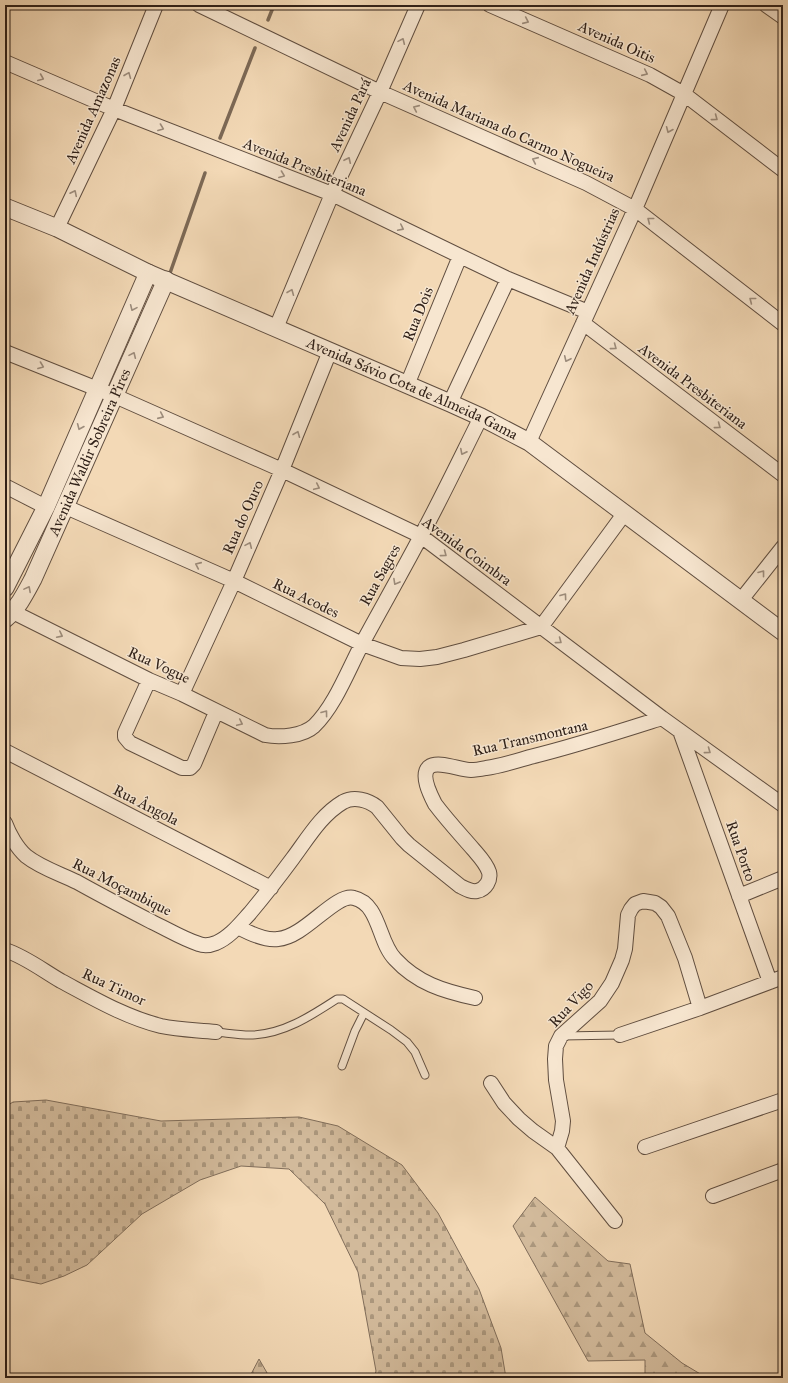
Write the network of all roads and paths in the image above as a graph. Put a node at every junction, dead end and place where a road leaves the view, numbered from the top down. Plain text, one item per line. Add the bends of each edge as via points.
1 (156, 5) edge
2 (199, 5) edge
3 (418, 5) edge
4 (490, 5) edge
5 (722, 5) edge
6 (766, 5) edge
7 (783, 17) edge
8 (5, 62) edge
9 (380, 92) junction
10 (684, 94) junction
11 (114, 110) junction
12 (783, 170) edge
13 (332, 194) junction
14 (5, 207) edge
15 (635, 209) junction
16 (57, 228) junction
17 (460, 256) junction
18 (148, 272) junction
19 (508, 279) junction
20 (166, 280) junction
21 (586, 318) junction
22 (783, 324) edge
23 (276, 328) junction
24 (330, 351) junction
25 (5, 352) edge
26 (407, 385) junction
27 (97, 388) junction
28 (115, 396) junction
29 (450, 403) junction
30 (481, 418) junction
31 (529, 442) junction
32 (282, 470) junction
33 (783, 475) edge
34 (5, 486) edge
35 (46, 507) junction
36 (66, 507) junction
37 (624, 514) junction
38 (421, 536) junction
39 (783, 547) edge
40 (234, 581) junction
41 (6, 583) edge
42 (741, 600) junction
43 (9, 616) edge
44 (541, 627) junction
45 (783, 632) edge
46 (362, 644) junction
47 (149, 680) junction
48 (182, 694) junction
49 (216, 712) junction
50 (662, 718) junction
51 (680, 731) junction
52 (294, 735) joint
53 (5, 751) edge
54 (783, 805) edge
55 (5, 823) edge
56 (783, 878) edge
57 (271, 888) junction
58 (739, 896) junction
59 (238, 927) junction
60 (5, 950) edge
61 (776, 980) edge
62 (475, 998) dead end
63 (700, 1008) junction
64 (364, 1013) junction
65 (216, 1032) joint
66 (620, 1035) joint
67 (561, 1036) junction
68 (342, 1066) dead end
69 (425, 1074) dead end
70 (490, 1083) dead end
71 (783, 1100) edge
72 (645, 1147) dead end
73 (557, 1148) junction
74 (783, 1170) edge
75 (713, 1196) dead end
76 (615, 1221) dead end

11 -> 1 street, Avenida Amazonas
2 - 9 street, Avenida Mariana do Carmo Nogueira
9 -> 3 street, Avenida Pará
4 -> 10 street, Avenida Oitis via 650,75
5 - 10 street, Avenida Indústrias
6 - 7 street
8 -> 11 street, Avenida Presbiteriana
13 -> 9 street, Avenida Pará
15 -> 9 street, Avenida Mariana do Carmo Nogueira via 586,183
10 -> 12 street, Avenida Oitis
10 -> 15 street, Avenida Indústrias
11 -> 13 street, Avenida Presbiteriana
16 -> 11 street, Avenida Amazonas
13 -> 17 street, Avenida Presbiteriana
23 -> 13 street, Avenida Pará
14 - 16 street, Avenida Sávio Cota de Almeida Gama
15 - 21 street, Avenida Indústrias
22 -> 15 street, Avenida Mariana do Carmo Nogueira
16 - 18 street, Avenida Sávio Cota de Almeida Gama
17 - 19 street, Avenida Presbiteriana
17 - 26 street, Rua Dois
18 - 20 street, Avenida Sávio Cota de Almeida Gama
18 -> 27 street, Avenida Waldir Sobreira Pires
19 - 21 street, Avenida Presbiteriana
19 - 29 street
20 - 23 street, Avenida Sávio Cota de Almeida Gama
28 -> 20 street, Avenida Waldir Sobreira Pires
21 -> 31 street, Avenida Indústrias
21 -> 33 street, Avenida Presbiteriana
23 - 24 street, Avenida Sávio Cota de Almeida Gama
24 - 26 street, Avenida Sávio Cota de Almeida Gama
32 -> 24 street, Rua do Ouro
25 -> 27 street, Avenida Coimbra
26 - 29 street, Avenida Sávio Cota de Almeida Gama
27 - 28 street, Avenida Coimbra
27 -> 35 street, Avenida Waldir Sobreira Pires
28 -> 32 street, Avenida Coimbra
28 - 36 street, Avenida Waldir Sobreira Pires
29 - 30 street, Avenida Sávio Cota de Almeida Gama
30 - 31 street, Avenida Sávio Cota de Almeida Gama
30 -> 38 street, Rua Sagres
31 - 37 street, Avenida Sávio Cota de Almeida Gama
32 -> 38 street, Avenida Coimbra
40 -> 32 street, Rua do Ouro
34 - 35 street
35 - 41 street, Avenida Waldir Sobreira Pires
40 -> 36 street, Rua Acodes
43 -> 36 street, Avenida Waldir Sobreira Pires via 24,597
37 - 42 street, Avenida Sávio Cota de Almeida Gama
44 -> 37 street
38 -> 44 street, Avenida Coimbra
38 -> 46 street, Rua Sagres
42 -> 39 street
40 - 46 street, Rua Acodes
40 - 48 street, Rua do Ouro
42 - 45 street, Avenida Sávio Cota de Almeida Gama
43 -> 47 street, Rua Vogue
44 - 46 street, Rua Acodes via 437,657 420,659 401,658
44 -> 50 street, Avenida Coimbra
52 -> 46 street, Rua Sagres via 313,727 329,708
47 - 48 street, Rua Vogue
47 - 49 street via 125,737 130,743 182,768 190,768 194,764
48 - 49 street, Rua Vogue
49 -> 52 street, Rua Vogue via 265,735
50 - 51 street, Avenida Coimbra
50 - 57 street, Rua Transmontana via 579,745 488,768 470,770 437,764 429,767 426,781 435,804 482,860 488,872 489,881 480,890 467,890 460,886 409,845 377,807 365,800 355,799 344,801 318,824
51 -> 54 street, Avenida Coimbra
51 - 58 street, Rua Porto
53 - 57 street, Rua Ângola
55 - 59 street, Rua Moçambique via 26,856 38,864 199,944 216,943
56 - 58 street
57 - 59 street, Rua Moçambique
58 - 61 street, Rua Porto
59 - 62 street via 268,938 288,937 308,926 336,902 352,897 368,906 393,957 409,973 424,982
60 - 65 street, Rua Timor via 135,1018 162,1026
61 - 63 street
63 - 66 street
63 - 67 street, Rua Vigo via 686,958 668,916 655,903 643,901 635,904 628,915 625,949 612,983 600,1001
64 - 65 lane via 340,999 288,1027 275,1031 249,1035
64 - 68 lane
64 - 69 lane via 407,1042 415,1052
66 - 67 lane
67 - 73 street, Rua Vigo via 556,1046 555,1059 563,1121
70 - 73 street via 519,1119
71 - 72 street
73 - 76 street
74 - 75 street

